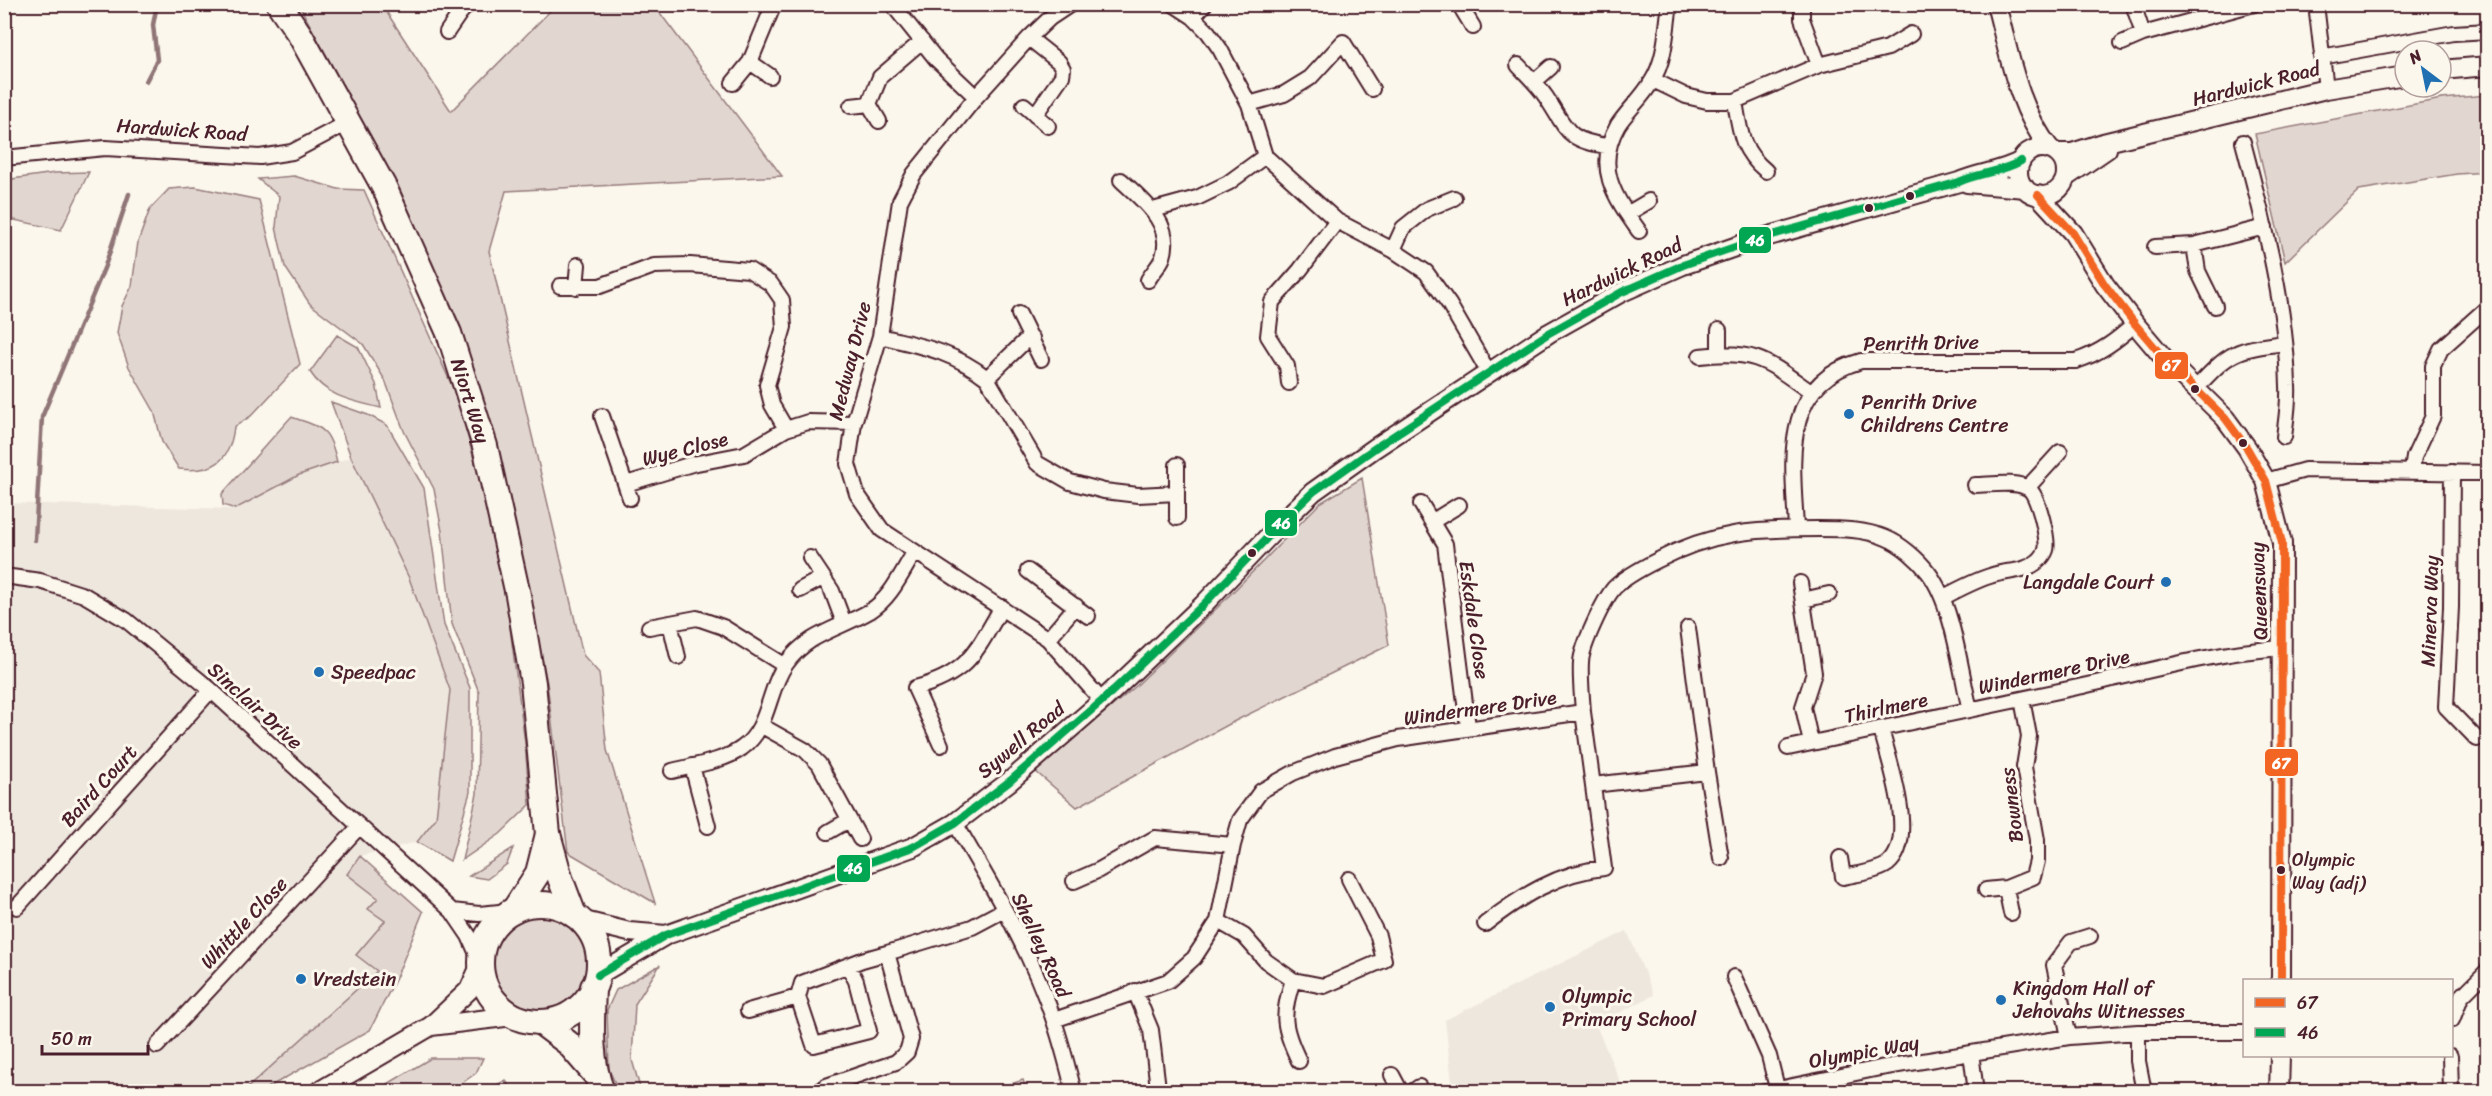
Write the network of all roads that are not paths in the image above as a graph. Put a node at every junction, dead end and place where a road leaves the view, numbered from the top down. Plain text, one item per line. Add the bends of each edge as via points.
1 (279, 4) edge
2 (892, 4) edge
3 (1071, 4) edge
4 (1173, 4) edge
5 (1204, 4) edge
6 (1477, 4) edge
7 (1670, 4) edge
8 (1803, 4) edge
9 (1996, 4) edge
10 (2133, 4) edge
11 (2254, 4) edge
12 (2316, 4) edge
13 (768, 6) edge
14 (459, 7) edge
15 (1462, 8) edge
16 (1193, 17) junction
17 (1473, 27) dead end
18 (2487, 31) edge
19 (447, 32) dead end
20 (1911, 34) dead end
21 (2143, 34) junction
22 (1029, 38) junction
23 (922, 41) junction
24 (2122, 43) dead end
25 (2321, 57) junction
26 (750, 62) junction
27 (1518, 65) dead end
28 (1820, 65) junction
29 (2487, 66) edge
30 (1551, 67) dead end
31 (2453, 69) edge
32 (770, 76) dead end
33 (2393, 78) edge
34 (1653, 80) junction
35 (733, 82) dead end
36 (1534, 82) junction
37 (1372, 89) dead end
38 (2326, 89) junction
39 (976, 97) junction
40 (2023, 100) junction
41 (1735, 101) junction
42 (869, 104) junction
43 (1248, 104) junction
44 (1024, 105) dead end
45 (851, 106) dead end
46 (1035, 115) junction
47 (879, 121) dead end
48 (349, 122) junction
49 (1048, 126) dead end
50 (2119, 141) junction
51 (2243, 142) dead end
52 (1608, 146) junction
53 (2054, 151) junction
54 (1265, 156) junction
55 (4, 158) edge
56 (2023, 158) junction
57 (1766, 171) dead end
58 (1121, 180) dead end
59 (1959, 182) junction
60 (2063, 182) junction
61 (2032, 192) junction
62 (1454, 198) dead end
63 (1649, 201) dead end
64 (1153, 210) junction
65 (1627, 214) junction
66 (1337, 221) junction
67 (2265, 227) junction
68 (1638, 231) dead end
69 (2073, 233) junction
70 (2194, 245) junction
71 (2155, 247) dead end
72 (1393, 250) junction
73 (578, 265) dead end
74 (1148, 280) dead end
75 (560, 286) dead end
76 (576, 287) junction
77 (2214, 306) dead end
78 (2487, 307) edge
79 (1019, 314) dead end
80 (2135, 324) junction
81 (1719, 330) dead end
82 (880, 336) junction
83 (1032, 338) junction
84 (2285, 344) junction
85 (1719, 354) junction
86 (1700, 356) dead end
87 (1041, 359) dead end
88 (1489, 373) junction
89 (987, 378) junction
90 (1289, 382) dead end
91 (2196, 388) junction
92 (1812, 393) junction
93 (602, 416) dead end
94 (854, 423) junction
95 (786, 429) junction
96 (2284, 437) dead end
97 (2060, 452) dead end
98 (1177, 465) dead end
99 (2412, 470) junction
100 (2452, 472) junction
101 (2487, 472) edge
102 (1338, 473) joint
103 (2266, 481) junction
104 (626, 484) junction
105 (1975, 485) dead end
106 (2028, 488) junction
107 (1177, 493) junction
108 (630, 498) dead end
109 (1421, 504) dead end
110 (1459, 504) dead end
111 (1177, 518) dead end
112 (1433, 521) junction
113 (1796, 529) junction
114 (914, 553) junction
115 (810, 558) dead end
116 (1028, 571) dead end
117 (4, 576) edge
118 (822, 578) junction
119 (1800, 583) dead end
120 (800, 590) dead end
121 (1829, 594) dead end
122 (1944, 597) junction
123 (1803, 600) junction
124 (1076, 606) junction
125 (1002, 607) junction
126 (1088, 616) dead end
127 (670, 623) junction
128 (844, 623) junction
129 (649, 627) dead end
130 (1688, 628) dead end
131 (1048, 639) junction
132 (2283, 648) junction
133 (678, 657) dead end
134 (784, 666) junction
135 (211, 690) junction
136 (2022, 699) junction
137 (1102, 700) junction
138 (1970, 710) junction
139 (1583, 712) junction
140 (762, 726) junction
141 (1468, 728) junction
142 (1881, 729) junction
143 (2477, 739) dead end
144 (1811, 743) junction
145 (940, 745) dead end
146 (1788, 748) dead end
147 (692, 766) junction
148 (672, 771) dead end
149 (1707, 772) junction
150 (1593, 785) junction
151 (849, 820) junction
152 (955, 823) junction
153 (708, 826) dead end
154 (359, 827) junction
155 (828, 832) dead end
156 (548, 834) junction
157 (860, 839) dead end
158 (1233, 845) junction
159 (1721, 858) dead end
160 (1840, 858) dead end
161 (1349, 879) dead end
162 (1074, 881) dead end
163 (2006, 888) junction
164 (1986, 890) dead end
165 (17, 907) dead end
166 (512, 910) junction
167 (1004, 910) junction
168 (452, 911) junction
169 (2011, 913) dead end
170 (577, 917) junction
171 (1218, 921) junction
172 (1485, 924) dead end
173 (666, 935) junction
174 (2090, 936) dead end
175 (887, 954) junction
176 (480, 964) junction
177 (849, 967) junction
178 (2487, 970) edge
179 (1734, 977) dead end
180 (2281, 979) edge
181 (1293, 980) junction
182 (596, 981) junction
183 (1136, 992) junction
184 (798, 997) junction
185 (748, 1011) dead end
186 (2453, 1015) edge
187 (513, 1016) junction
188 (1054, 1020) junction
189 (540, 1022) junction
190 (431, 1026) junction
191 (2138, 1032) junction
192 (2243, 1032) edge
193 (2069, 1037) junction
194 (157, 1046) dead end
195 (1971, 1053) junction
196 (2280, 1057) edge
197 (2450, 1057) edge
198 (1299, 1061) dead end
199 (1392, 1075) dead end
200 (598, 1082) edge
201 (1158, 1088) dead end
202 (1770, 1090) edge
203 (318, 1092) edge
204 (818, 1092) edge
205 (1074, 1092) edge
206 (1401, 1092) edge
207 (1976, 1092) edge
208 (2144, 1092) edge
209 (2279, 1092) edge
210 (2451, 1092) edge

1 - 48 highway, Niort Way
2 - 23 street
3 - 22 street, Medway Drive
4 - 16 street
5 - 16 street
6 - 15 street
7 - 34 street via 1662,56
8 - 28 street via 1802,19
9 - 40 street
10 - 21 street
11 - 21 street
12 - 25 street
13 - 26 street
14 - 19 street
15 - 17 street
16 - 43 street via 1220,49
18 - 25 street via 2454,33
20 - 28 street via 1888,48
21 - 24 street
22 - 39 street, Medway Drive
22 - 46 street via 1063,69
23 - 39 street
23 - 42 street via 880,77
25 - 38 street
26 - 32 street
26 - 35 street
27 - 36 street
28 - 41 street
29 - 31 street
30 - 36 street
33 - 38 street, Hardwick Road
34 - 41 street via 1686,96
34 - 52 street via 1619,124
36 - 52 street via 1561,124 1574,136 1587,143
37 - 43 street via 1343,42 1310,78 1284,94
38 - 50 street, Hardwick Road
39 - 82 street, Medway Drive via 914,174 900,201
40 - 53 street via 2040,136
40 - 56 street via 2027,140
41 - 57 street via 1740,133 1752,159
42 - 45 street
42 - 47 street
43 - 54 street
44 - 46 street
46 - 49 street
48 - 55 street, Hardwick Road via 292,152 260,157 105,148
48 - 156 highway, Niort Way via 385,189 449,333 485,446 533,683
50 - 53 street, Hardwick Road via 2072,153
50 - 60 street, Hardwick Road
51 - 67 street
52 - 65 street via 1607,169 1613,193
53 - 56 street via 2038,149
53 - 60 street via 2065,163
54 - 64 street via 1228,183 1197,198
54 - 66 street
56 - 59 street, Hardwick Road via 2010,168 1976,174
56 - 61 street via 2019,175
58 - 64 street
59 - 61 street, Hardwick Road
59 - 88 street, Hardwick Road via 1755,240 1683,265 1549,333
60 - 61 street via 2052,194
60 - 69 street, Queensway
61 - 69 street, Queensway
62 - 72 street via 1427,209 1403,228
63 - 65 street
64 - 74 street via 1164,234 1163,257
65 - 68 street
66 - 72 street
66 - 90 street via 1272,302 1268,336 1287,366
67 - 70 street
67 - 84 street via 2280,295
69 - 80 street, Queensway
70 - 71 street
70 - 77 street via 2198,271
72 - 88 street via 1426,272
73 - 76 street
75 - 76 street
76 - 95 street via 600,286 654,266 749,270 771,284 782,300 784,327 767,385 772,405
78 - 99 street via 2441,349 2433,366 2433,416
79 - 83 street
80 - 91 street, Queensway
80 - 92 street, Penrith Drive via 2111,345 2076,361 1861,361 1827,376
81 - 85 street
82 - 89 street via 942,351
82 - 94 street, Medway Drive
83 - 87 street
83 - 89 street
84 - 91 street via 2246,348 2221,361
84 - 96 street via 2288,388
85 - 86 street
85 - 92 street via 1758,357
88 - 102 street, Hardwick Road
89 - 107 street via 1037,463 1070,482 1104,490 1138,495
91 - 103 street, Queensway via 2225,418
92 - 113 street, Penrith Drive via 1796,424
93 - 104 street, Wye Close
94 - 95 street, Wye Close via 808,422
94 - 114 street, Medway Drive via 848,464 857,494 882,530
95 - 104 street, Wye Close via 744,454 692,464
97 - 106 street
98 - 107 street
99 - 100 street
99 - 103 street via 2305,470
100 - 101 street
100 - 143 street, Minerva Way via 2446,707
102 - 137 street, Sywell Road via 1287,517 1203,605
103 - 132 street, Queensway via 2282,543
104 - 108 street, Wye Close
105 - 106 street via 2014,484
106 - 122 street via 2038,506 2046,539 2046,550 2039,561 1992,575
107 - 111 street
109 - 112 street, Eskdale Close
110 - 112 street
112 - 141 street, Eskdale Close via 1444,544
113 - 122 street, Windermere Drive via 1842,530 1888,538 1916,558
113 - 139 street, Windermere Drive via 1735,532 1683,546 1641,568 1614,588 1595,621 1581,660
114 - 125 street, Medway Drive
114 - 128 street via 888,596 871,610
115 - 118 street
116 - 124 street
117 - 135 street, Sinclair Drive via 40,581 84,595 126,620
118 - 120 street
118 - 128 street via 832,591
119 - 123 street
121 - 123 street
122 - 138 street, Windermere Drive
123 - 144 street via 1814,673 1803,707
124 - 126 street
124 - 131 street
125 - 131 street, Medway Drive
125 - 145 street via 961,669 915,688
127 - 129 street
127 - 133 street
127 - 134 street via 697,618 723,627
128 - 134 street via 821,632
130 - 149 street
131 - 137 street, Medway Drive
132 - 136 street, Windermere Drive via 2194,660
132 - 180 street, Queensway
134 - 140 street
135 - 154 street, Sinclair Drive
135 - 165 street, Baird Court
136 - 138 street, Windermere Drive
136 - 163 street, Bowness via 2029,736 2024,767 2037,861 2033,877
137 - 152 street, Sywell Road via 1010,781
138 - 142 street, Thirlmere
139 - 141 street, Windermere Drive
139 - 150 street
140 - 147 street via 741,749
140 - 151 street via 805,750 819,764
141 - 158 street, Windermere Drive via 1398,739 1335,756 1293,773 1261,791 1240,820
142 - 144 street, Thirlmere
142 - 160 street via 1903,823 1899,850 1887,864 1843,877
144 - 146 street, Thirlmere
147 - 148 street
147 - 153 street
149 - 150 street
149 - 159 street
150 - 172 street via 1604,868 1567,875 1508,906
151 - 155 street
151 - 157 street
152 - 167 street, Shelley Road
152 - 173 street, Sywell Road via 913,847
154 - 168 street, Sinclair Drive
154 - 194 street, Whittle Close
156 - 166 highway, Niort Way via 538,873
156 - 170 highway, Niort Way via 560,878
158 - 162 street via 1155,838
158 - 171 street, Windermere Drive
161 - 181 street via 1378,936 1384,960 1324,986
163 - 164 street, Bowness
163 - 169 street
166 - 168 street via 479,914
166 - 170 highway via 545,904
166 - 176 highway via 490,930
167 - 175 street via 972,927
167 - 188 street, Shelley Road
168 - 176 street, Sinclair Drive via 469,936
170 - 173 street, Sywell Road via 629,932
170 - 182 highway via 588,928 598,951
171 - 181 street via 1244,936 1266,961
171 - 183 street, Windermere Drive via 1194,958 1168,981
173 - 182 street, Sywell Road
174 - 193 street via 2071,942 2054,965
175 - 177 street
175 - 204 street via 911,1039 907,1052 896,1062
176 - 187 highway via 490,995
176 - 190 street via 469,990
177 - 184 street via 802,983
177 - 184 street via 869,1031 814,1045
178 - 186 street via 2461,997
179 - 202 street via 1769,1056
181 - 198 street via 1284,1006 1288,1038
182 - 189 highway via 572,1012
182 - 200 highway via 592,1021
183 - 188 street, Windermere Drive
183 - 201 street via 1151,1030
184 - 185 street
187 - 189 highway
187 - 190 street
188 - 205 street, Shelley Road
189 - 200 highway via 568,1043
190 - 203 street
191 - 192 street, Olympic Way
191 - 193 street, Olympic Way
191 - 208 street
193 - 195 street, Olympic Way
195 - 202 street, Olympic Way
195 - 207 street
196 - 209 street
197 - 210 street
199 - 206 street

